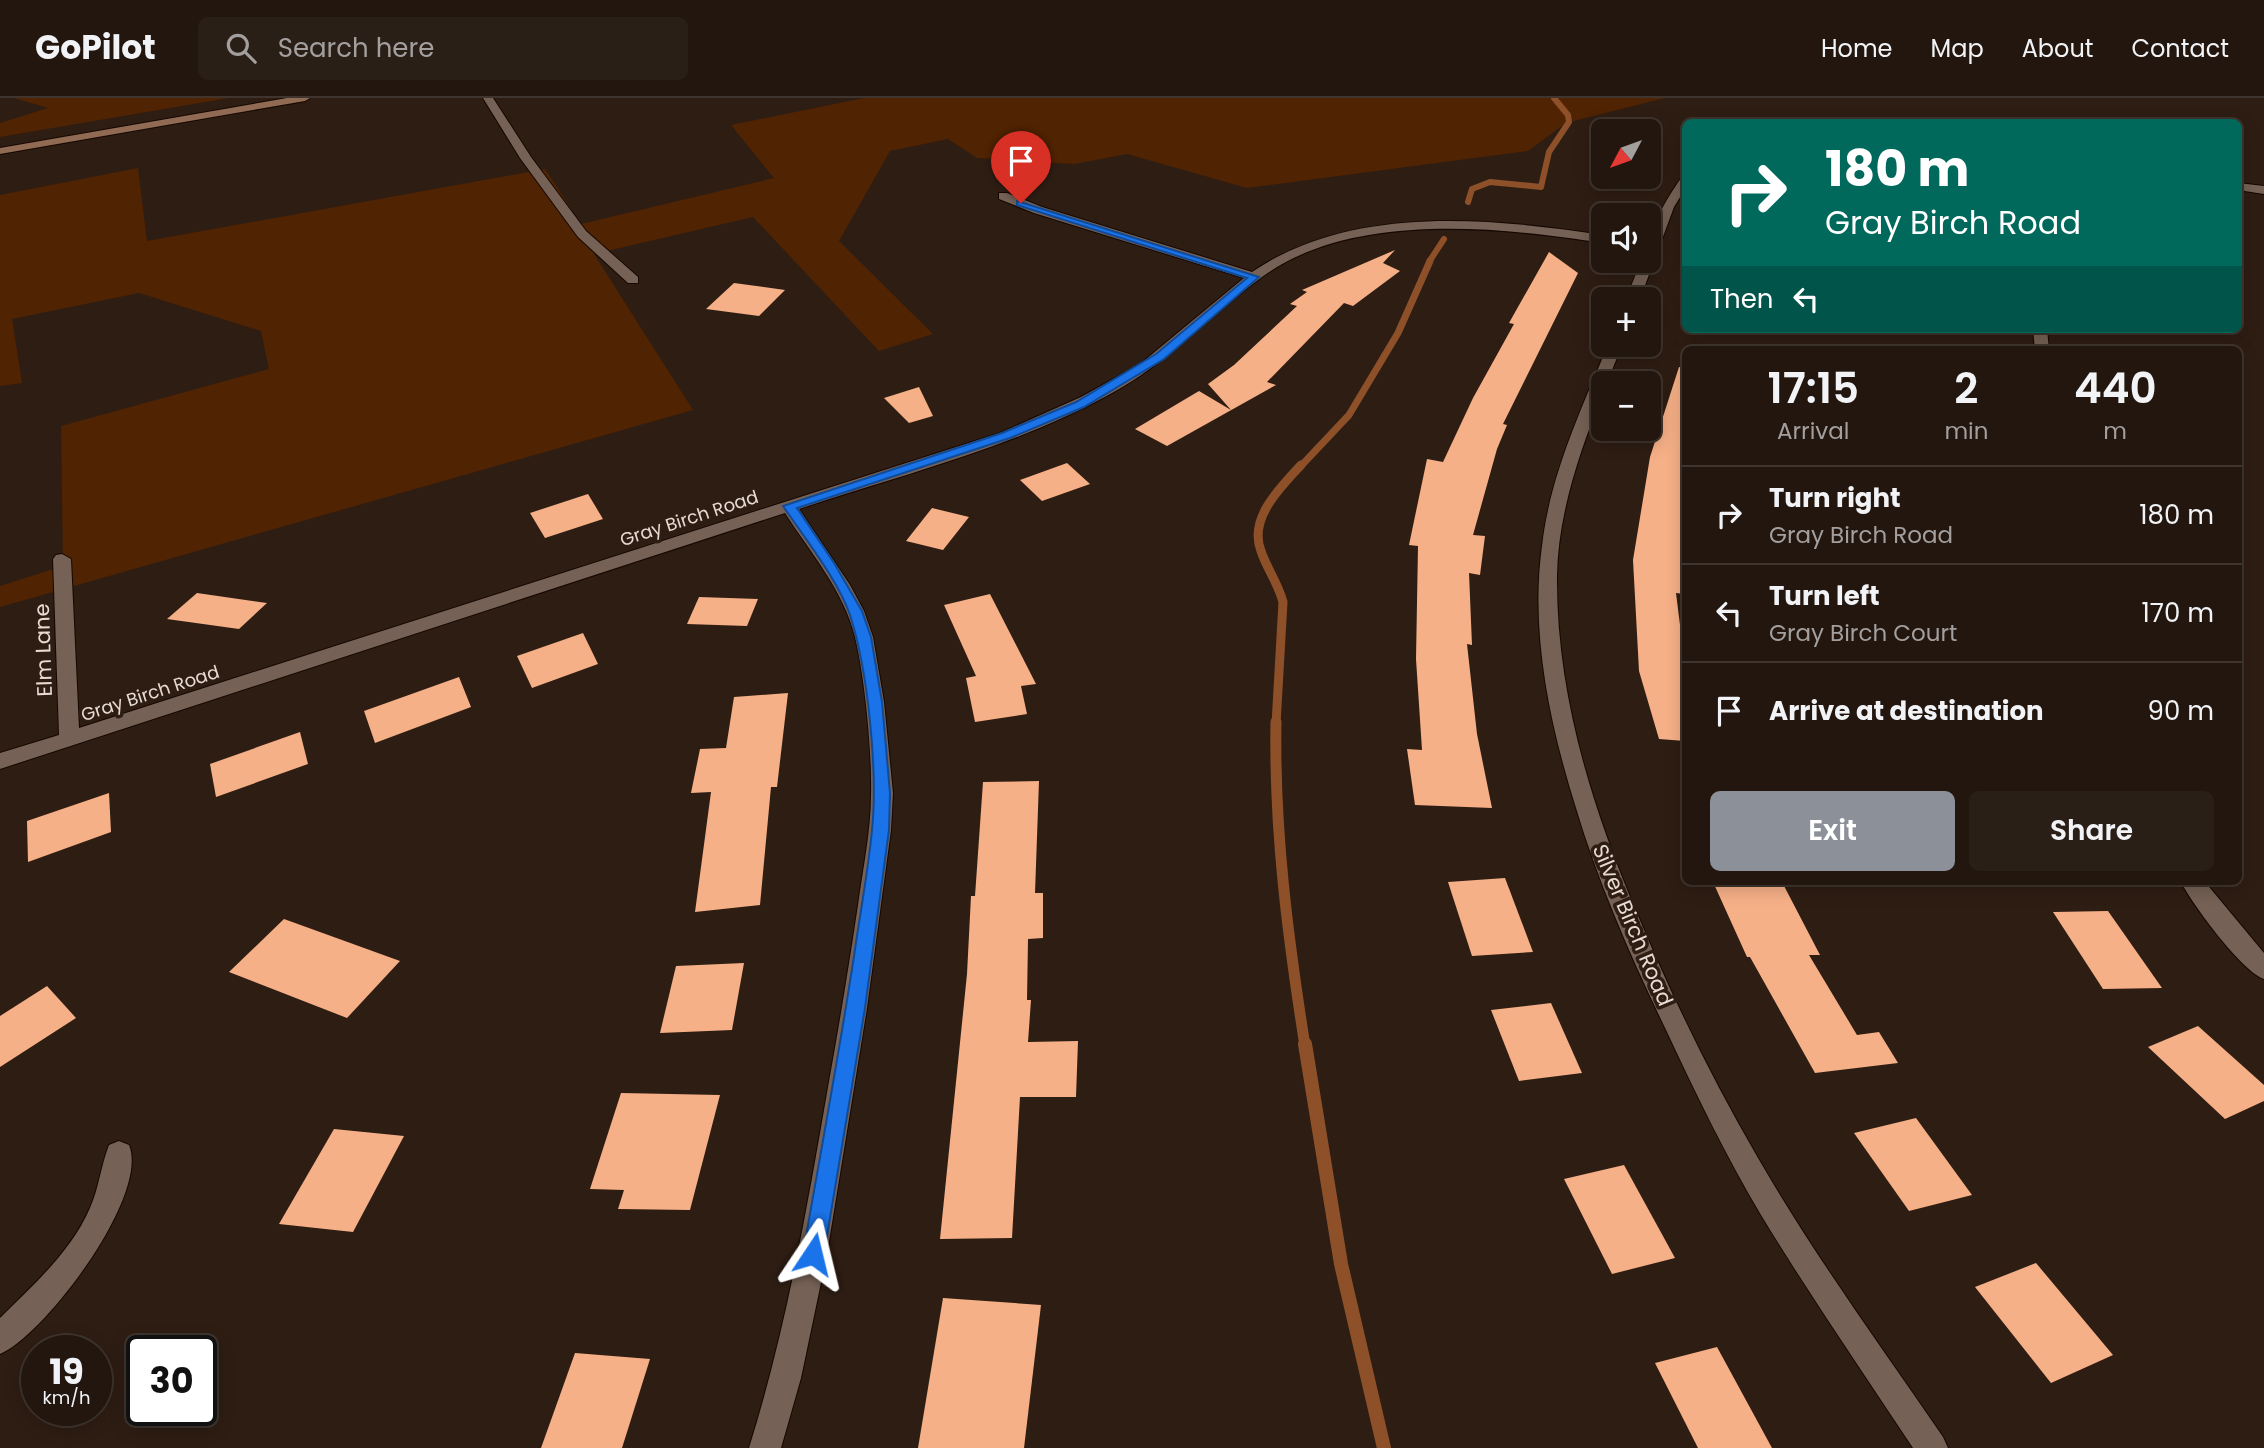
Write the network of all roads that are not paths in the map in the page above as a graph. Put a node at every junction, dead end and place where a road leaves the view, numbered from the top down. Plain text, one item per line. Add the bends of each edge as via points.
1 (305, 98) edge
2 (488, 98) edge
3 (0, 151) edge
4 (1682, 185) edge
5 (2242, 187) edge
6 (2264, 190) edge
7 (1003, 196) dead end
8 (1661, 223) edge
9 (1591, 237) edge
10 (1254, 277) junction
11 (633, 280) dead end
12 (1610, 357) edge
13 (789, 506) junction
14 (62, 559) dead end
15 (69, 740) junction
16 (0, 761) edge
17 (2194, 885) edge
18 (2264, 970) edge
19 (119, 1154) dead end
20 (0, 1339) edge
21 (765, 1448) edge
22 (1932, 1448) edge

1 - 3 main road
2 - 11 street via 582,234
4 - 8 street
5 - 6 street
7 - 10 street
9 - 10 street, Gray Birch Road via 1503,226 1400,229 1313,247
10 - 13 street, Gray Birch Road via 1160,356 1080,404 1006,436
12 - 22 street, Silver Birch Road via 1561,485 1548,578 1562,717 1580,789 1605,868 1721,1118 1791,1236
13 - 15 street, Gray Birch Road
13 - 21 street via 855,611 874,702 882,793 855,1008 813,1254 786,1378
14 - 15 street, Elm Lane
15 - 16 street, Gray Birch Road
17 - 18 street
19 - 20 street via 109,1198 90,1238 61,1278

